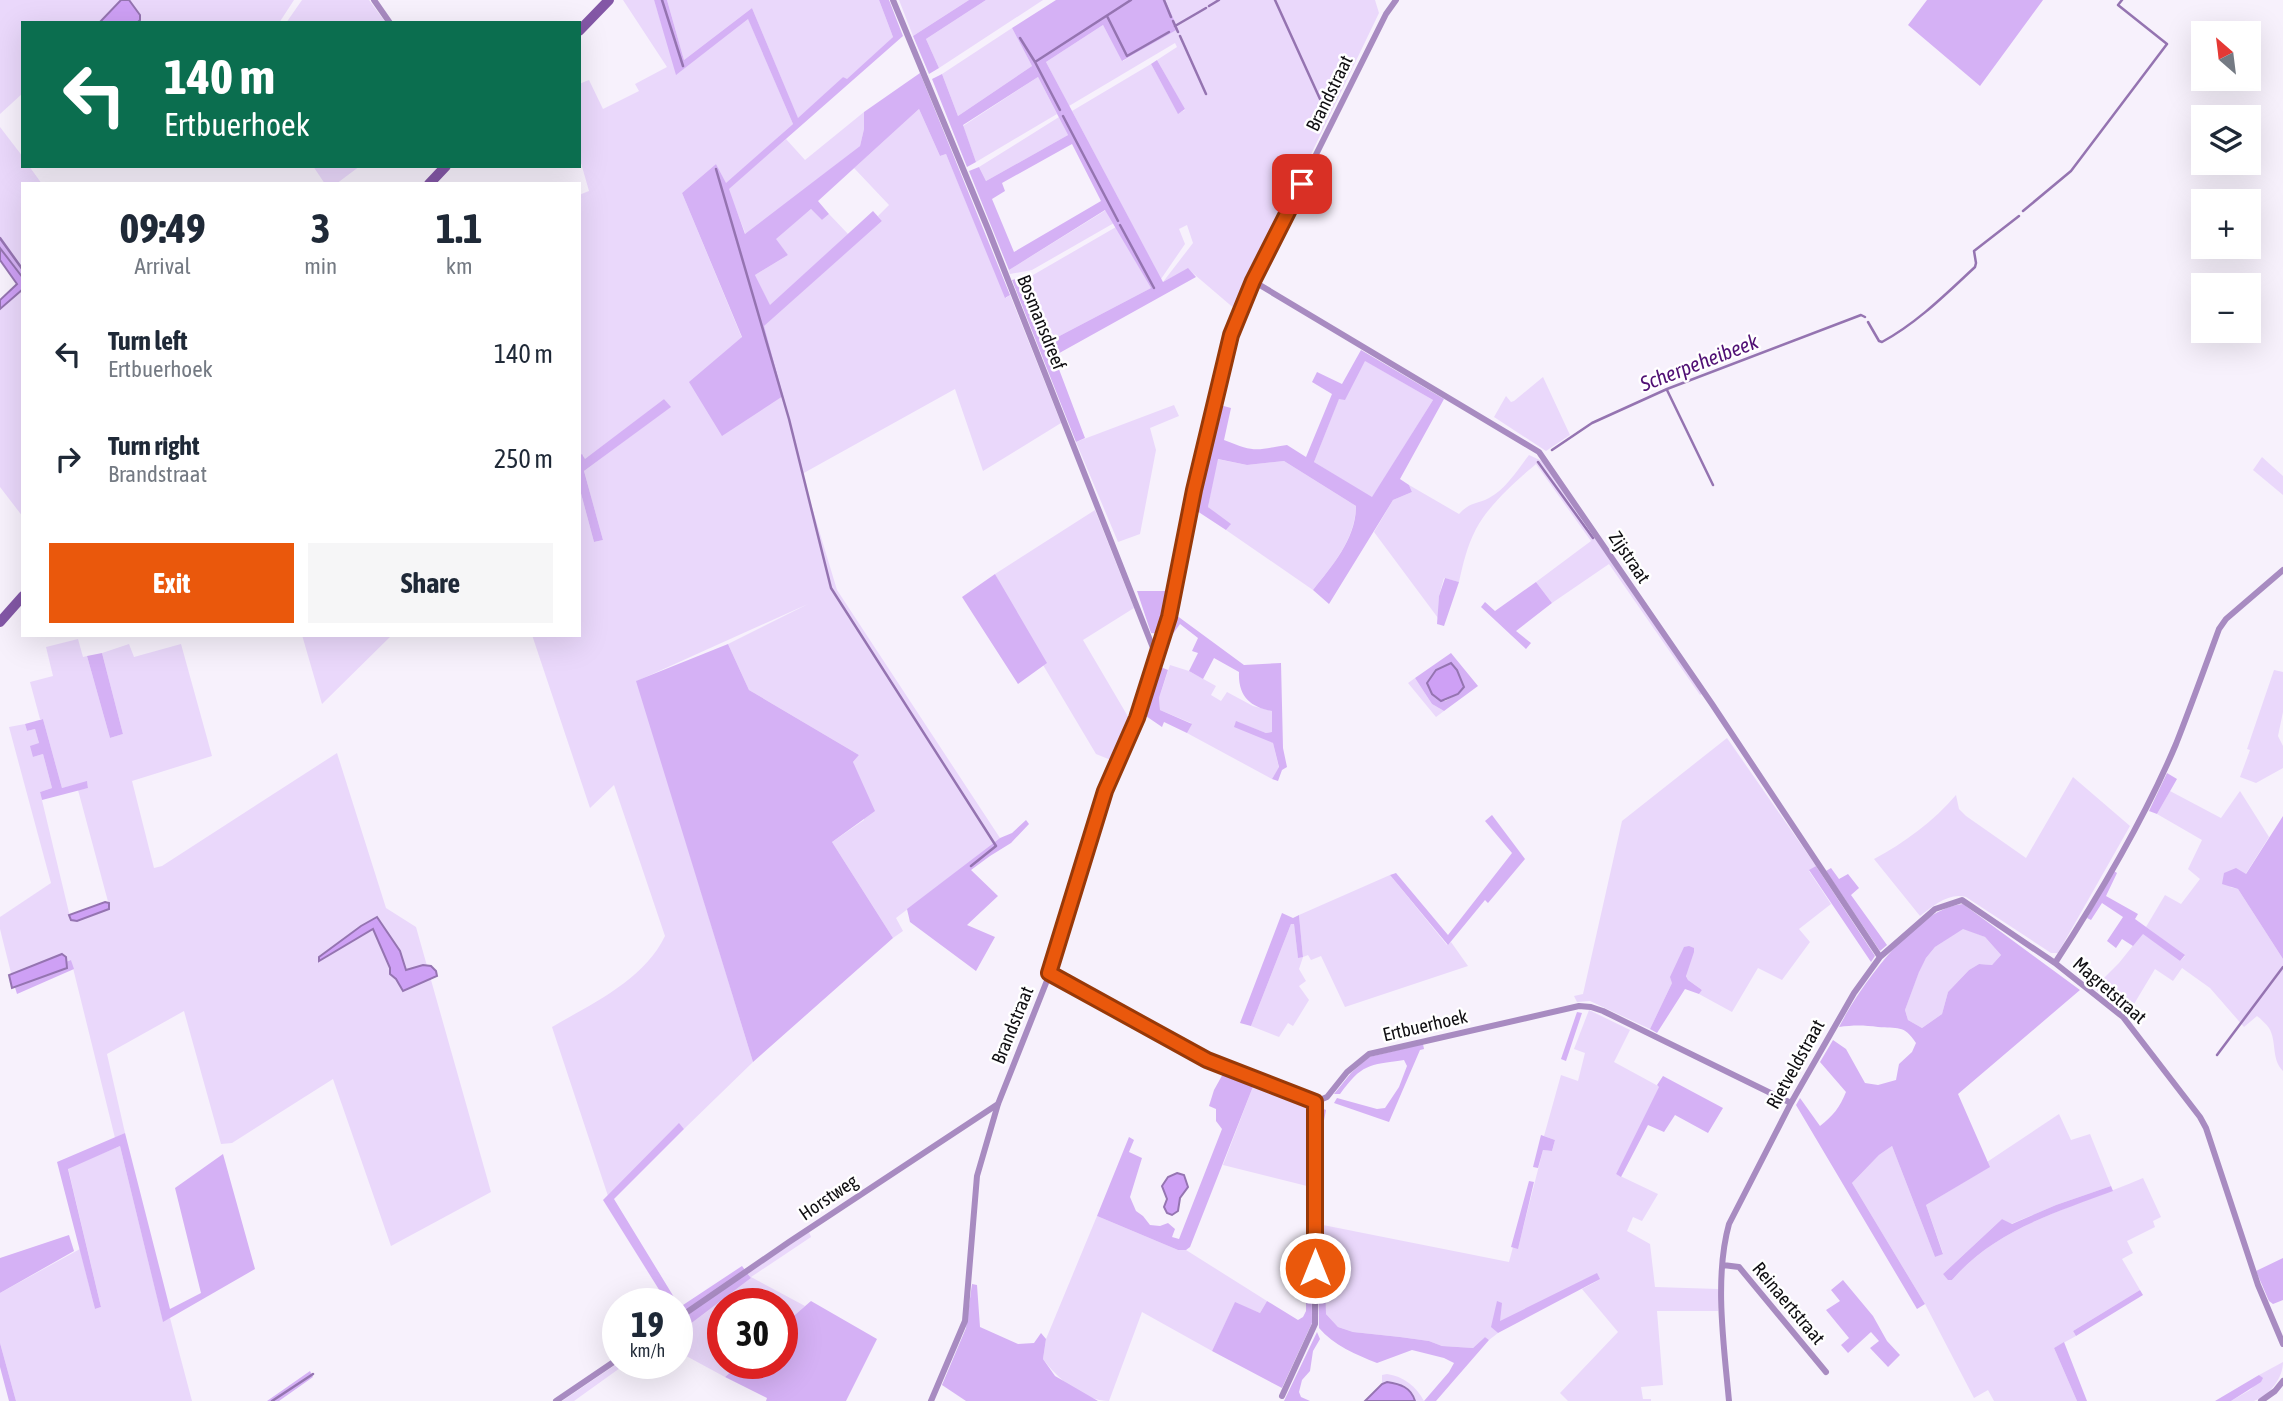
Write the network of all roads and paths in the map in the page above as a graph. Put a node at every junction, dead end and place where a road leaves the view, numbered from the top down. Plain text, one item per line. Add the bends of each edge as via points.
1 (374, 0) edge
2 (609, 0) edge
3 (893, 0) edge
4 (1396, 0) edge
5 (389, 21) edge
6 (581, 29) edge
7 (444, 168) edge
8 (431, 182) edge
9 (1253, 281) junction
10 (2283, 570) edge
11 (21, 598) edge
12 (0, 622) edge
13 (1157, 658) junction
14 (1880, 957) junction
15 (2055, 963) junction
16 (1049, 973) junction
17 (1315, 1102) junction
18 (1791, 1103) junction
19 (998, 1104) junction
20 (1723, 1265) junction
21 (693, 1308) edge
22 (2283, 1344) edge
23 (602, 1371) edge
24 (1826, 1372) dead end
25 (2283, 1381) edge
26 (1282, 1396) dead end
27 (556, 1401) edge
28 (931, 1401) edge
29 (1729, 1401) edge
30 (2261, 1401) edge

1 - 5 street
2 - 6 street
3 - 13 street, Bosmansdreef
4 - 9 street, Brandstraat
7 - 8 street
9 - 13 street, Brandstraat via 1231,335
9 - 14 street, Zijstraat via 1539,452
10 - 15 street, Magretstraat via 2219,629 2147,804
11 - 12 street
13 - 16 street, Brandstraat via 1105,791
14 - 15 street, Rietveldstraat via 1935,909 1962,900
14 - 18 street, Rietveldstraat
15 - 22 street, Magretstraat via 2123,1017 2200,1117
16 - 17 street via 1207,1060
16 - 19 street, Brandstraat
17 - 18 street, Ertbuerhoek via 1326,1097 1369,1054 1579,1006 1603,1011
17 - 26 street via 1315,1324
18 - 20 street, Rietveldstraat via 1729,1224
19 - 21 street, Horstweg
19 - 28 street, Brandstraat via 977,1176 965,1321
20 - 24 street, Reinaertstraat via 1739,1267
20 - 29 street, Rietveldstraat
23 - 27 street
25 - 30 street

